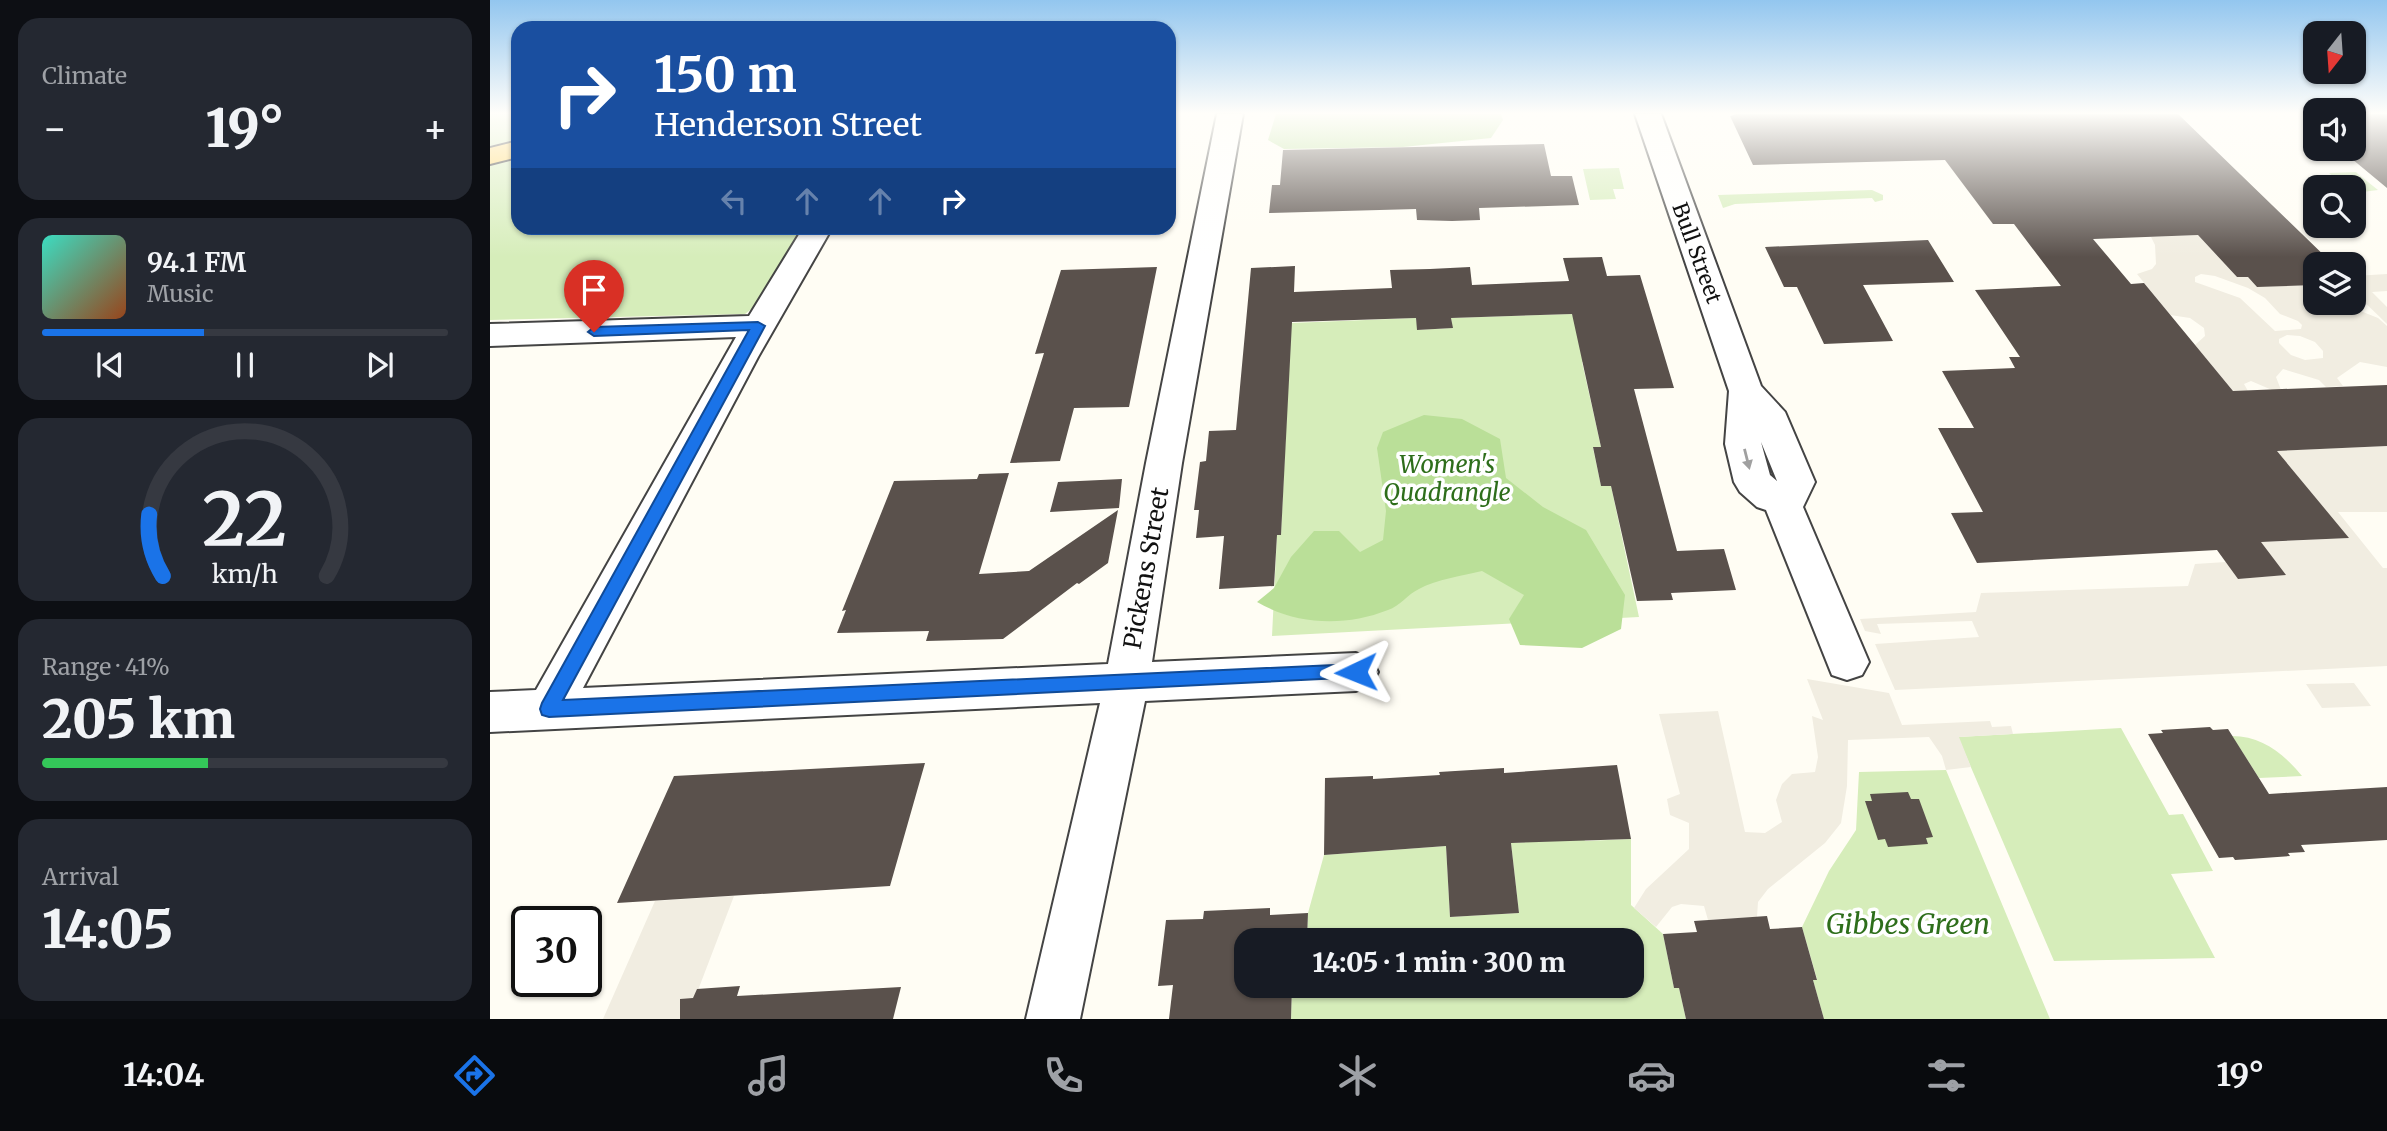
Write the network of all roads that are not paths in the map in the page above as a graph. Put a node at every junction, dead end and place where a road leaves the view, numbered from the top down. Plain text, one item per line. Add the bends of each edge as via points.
1 (1221, 162) edge
2 (1665, 162) edge
3 (813, 235) edge
4 (758, 326) junction
5 (490, 335) edge
6 (1847, 662) dead end
7 (1356, 672) dead end
8 (1127, 680) junction
9 (549, 709) junction
10 (490, 712) edge
11 (1053, 1019) edge

1 - 8 street, Pickens Street
2 - 6 street, Bull Street via 1746,391 1743,444 1753,482 1770,497 1781,499
3 - 4 street
4 - 5 street
4 - 9 street
7 - 8 street
8 - 9 street
8 - 11 street, Pickens Street
9 - 10 street

